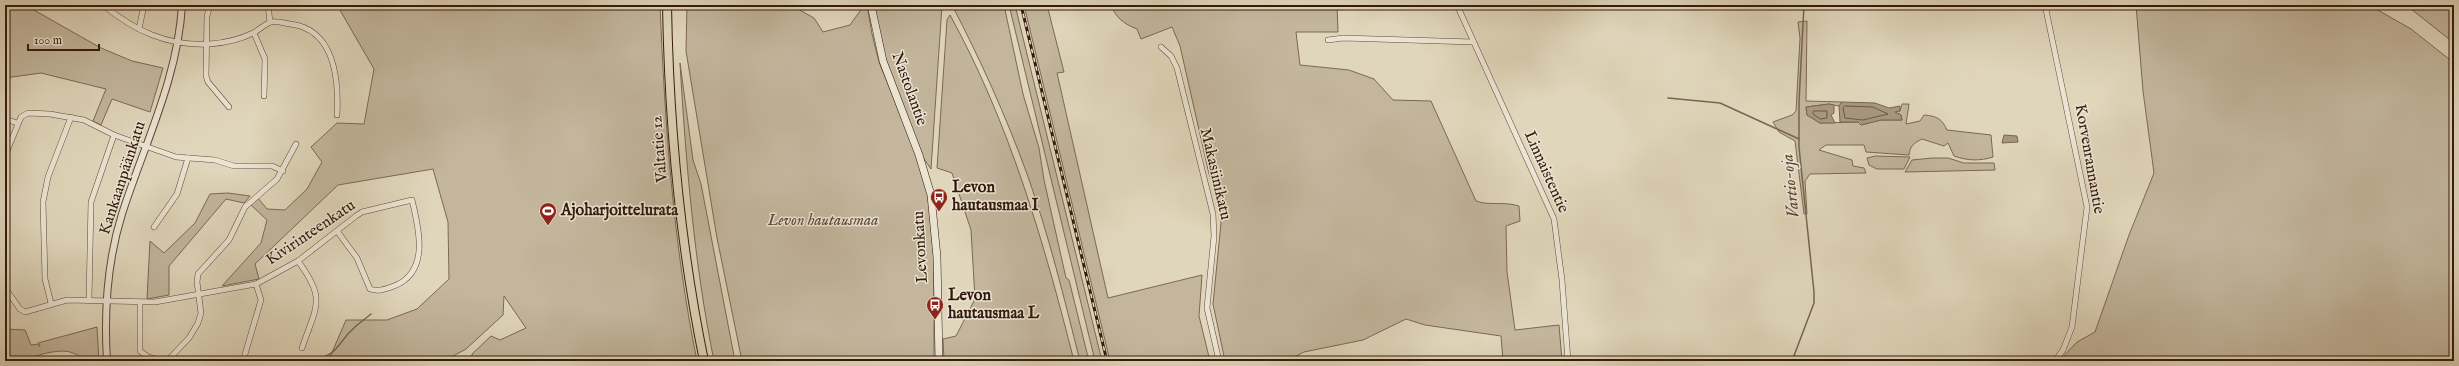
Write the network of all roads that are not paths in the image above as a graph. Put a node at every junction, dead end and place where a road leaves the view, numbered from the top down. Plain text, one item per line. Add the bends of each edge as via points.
1 (103, 5) edge
2 (144, 5) edge
3 (182, 5) edge
4 (210, 5) edge
5 (268, 5) edge
6 (667, 5) edge
7 (871, 5) edge
8 (1457, 5) edge
9 (2045, 5) edge
10 (270, 22) junction
11 (139, 29) junction
12 (254, 33) junction
13 (1328, 40) dead end
14 (178, 42) junction
15 (1473, 42) junction
16 (208, 44) junction
17 (1162, 47) dead end
18 (264, 96) dead end
19 (230, 107) dead end
20 (337, 116) dead end
21 (71, 117) junction
22 (5, 119) edge
23 (17, 123) junction
24 (114, 135) junction
25 (296, 144) dead end
26 (146, 146) junction
27 (5, 156) edge
28 (188, 158) junction
29 (283, 171) junction
30 (928, 180) joint
31 (154, 227) dead end
32 (337, 231) junction
33 (298, 261) junction
34 (256, 284) junction
35 (5, 288) edge
36 (199, 294) junction
37 (89, 300) junction
38 (106, 301) junction
39 (51, 303) junction
40 (140, 303) junction
41 (302, 348) dead end
42 (107, 361) edge
43 (162, 361) edge
44 (167, 361) edge
45 (243, 361) edge
46 (704, 361) edge
47 (939, 361) edge
48 (1219, 361) edge
49 (1568, 361) edge
50 (2055, 361) edge

1 - 11 street via 124,22
2 - 11 street
3 - 14 street, Kankaanpäänkatu
4 - 16 street via 207,16
5 - 10 street
6 - 46 highway, Valtatie 12 via 671,115 680,206 692,297
7 - 30 main road, Nastolantie via 883,61
8 - 15 street, Linnaistentie
9 - 50 street, Korvenrannantie via 2087,208 2072,327 2065,347
10 - 12 street
10 - 20 street via 295,24 312,29 322,39 332,61 337,84
11 - 14 street
12 - 16 street via 240,39
12 - 18 street via 265,59
13 - 15 street via 1343,38
14 - 16 street
14 - 26 street, Kankaanpäänkatu
15 - 49 street, Linnaistentie via 1554,219
16 - 19 street via 208,82
17 - 48 street, Makasiinikatu via 1171,56 1177,68 1213,214 1214,236 1207,304
21 - 23 street via 28,113 21,116
21 - 24 street via 84,120
21 - 39 street via 48,177 43,202 45,279
22 - 23 street
23 - 27 street
24 - 26 street
24 - 37 street via 91,202
25 - 29 street
26 - 28 street via 176,157
26 - 38 street, Kankaanpäänkatu via 122,216 112,257
28 - 29 street via 214,160 234,166 272,166
28 - 31 street via 177,194
29 - 36 street via 245,207 228,240 201,270 197,278
30 - 47 main road, Levonkatu via 934,209 937,257
32 - 32 street, Kivirinteenkatu via 357,258 370,289 382,290 395,285 409,276 418,263 419,230 412,200 362,212
32 - 33 street, Kivirinteenkatu
33 - 34 street, Kivirinteenkatu
33 - 41 street via 312,281 317,302
34 - 36 street, Kivirinteenkatu
34 - 45 street via 261,300
35 - 39 street, Kivirinteenkatu via 23,312
36 - 40 street, Kivirinteenkatu
36 - 44 street via 201,312 198,323 189,338
37 - 38 street, Kivirinteenkatu
37 - 39 street, Kivirinteenkatu
38 - 40 street, Kivirinteenkatu
38 - 42 street, Kankaanpäänkatu
40 - 43 street via 140,351 148,357

